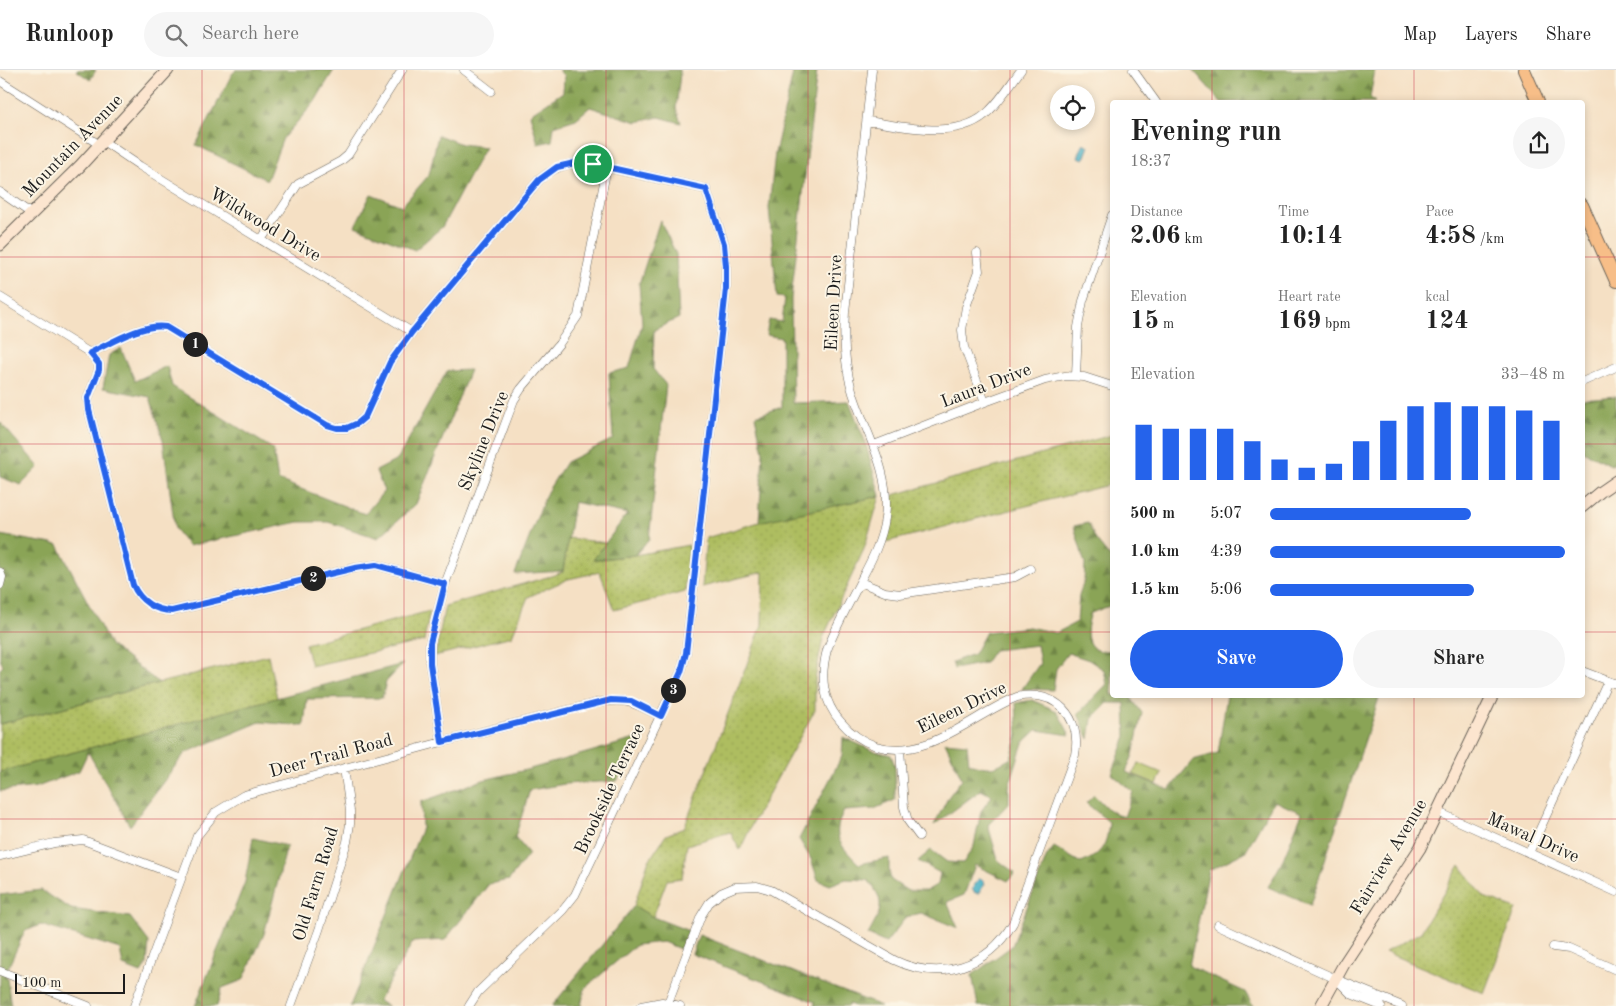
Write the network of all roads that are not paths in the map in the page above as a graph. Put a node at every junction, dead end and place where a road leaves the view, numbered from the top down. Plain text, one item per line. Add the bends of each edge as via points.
1 (168, 70) edge
2 (402, 70) edge
3 (464, 70) edge
4 (872, 70) edge
5 (1021, 70) edge
6 (1133, 70) edge
7 (1524, 70) edge
8 (0, 81) edge
9 (491, 91) dead end
10 (1155, 100) edge
11 (1537, 100) edge
12 (867, 121) junction
13 (102, 143) junction
14 (608, 167) junction
15 (0, 192) edge
16 (1585, 212) edge
17 (32, 214) junction
18 (1110, 221) edge
19 (261, 240) junction
20 (0, 245) edge
21 (977, 252) dead end
22 (1616, 281) edge
23 (0, 297) edge
24 (412, 332) junction
25 (90, 353) junction
26 (1616, 367) edge
27 (1076, 376) junction
28 (1585, 381) edge
29 (1110, 385) edge
30 (984, 402) junction
31 (874, 445) junction
32 (1616, 481) edge
33 (1585, 504) edge
34 (1030, 569) dead end
35 (0, 572) edge
36 (860, 582) junction
37 (445, 584) junction
38 (0, 585) edge
39 (1585, 672) edge
40 (1612, 683) edge
41 (1492, 698) edge
42 (661, 716) junction
43 (442, 742) junction
44 (900, 749) junction
45 (344, 768) junction
46 (1438, 812) junction
47 (919, 836) dead end
48 (1529, 853) junction
49 (0, 856) edge
50 (181, 877) junction
51 (1616, 892) edge
52 (1218, 925) dead end
53 (1553, 947) dead end
54 (1616, 970) edge
55 (0, 971) edge
56 (1336, 979) junction
57 (668, 1003) junction
58 (88, 1006) edge
59 (134, 1006) edge
60 (291, 1006) edge
61 (469, 1006) edge
62 (641, 1006) edge
63 (680, 1006) edge
64 (1321, 1006) edge
65 (1381, 1006) edge
66 (1402, 1006) edge

1 - 13 main road, Mountain Avenue
2 - 19 street via 348,155 298,184
3 - 9 street
4 - 12 street, Eileen Drive
5 - 12 street via 990,111 960,127 938,130
6 - 10 street
7 - 11 main road
8 - 13 street, Wildwood Drive
12 - 31 street, Eileen Drive via 844,338 852,389
13 - 17 main road, Mountain Avenue
13 - 19 street, Wildwood Drive
14 - 24 street via 571,163 544,175
14 - 37 street, Skyline Drive via 578,316 514,400
14 - 42 street, Brookside Terrace via 706,189 724,244 726,289 686,653
15 - 17 street
16 - 22 main road
17 - 20 main road, Mountain Avenue
18 - 27 street via 1083,301 1078,327
19 - 24 street, Wildwood Drive
21 - 30 street via 979,272 962,330 964,346
23 - 25 street
24 - 25 street via 390,362 365,417 354,425 340,428 327,425 166,327 145,328
25 - 37 street via 99,364 99,370 88,398 89,410 133,585 139,596 152,606 172,611 376,565
26 - 28 street
27 - 29 street, Laura Drive
27 - 30 street, Laura Drive via 1045,380
30 - 31 street, Laura Drive
31 - 36 street, Eileen Drive via 885,480 885,515 878,546
32 - 33 main road
34 - 36 street via 1015,577 900,594
35 - 38 street
36 - 44 street, Eileen Drive via 826,650 823,676 826,694 837,718 856,736 881,747
37 - 43 street, Skyline Drive via 430,643 430,664
39 - 40 street
40 - 48 street
41 - 46 main road, Fairview Avenue
42 - 43 street, Deer Trail Road via 631,701 611,700
42 - 61 street, Brookside Terrace via 575,895 478,992
43 - 45 street, Deer Trail Road
44 - 47 street via 904,807 908,821
44 - 57 street, Eileen Drive via 932,742 1024,696 1050,700 1070,717 1077,742 1074,761 1017,915 1003,939 981,958 964,966 946,970 919,969 894,960 771,890 742,886 721,893 704,909
45 - 50 street, Deer Trail Road via 244,795 224,806 197,836
45 - 60 street, Old Farm Road via 350,811 347,842
46 - 48 street, Mawal Drive
46 - 56 main road, Fairview Avenue via 1407,870
48 - 51 street, Mawal Drive
49 - 50 street via 54,843 83,840
50 - 59 street, Deer Trail Road
52 - 56 street
53 - 54 street via 1569,949
55 - 58 street
56 - 64 main road, Fairview Avenue
56 - 65 street via 1350,994
56 - 66 street
57 - 62 street
57 - 63 street

